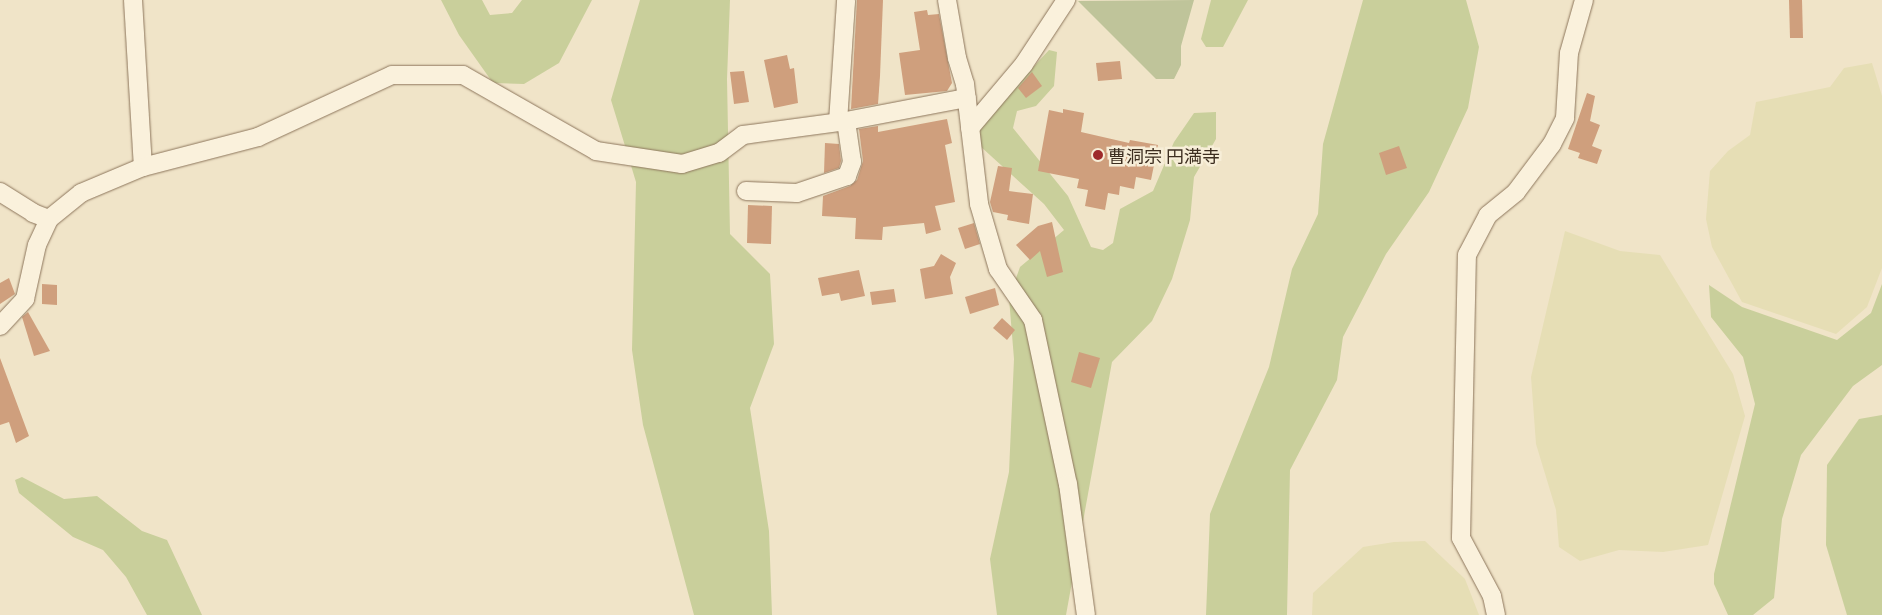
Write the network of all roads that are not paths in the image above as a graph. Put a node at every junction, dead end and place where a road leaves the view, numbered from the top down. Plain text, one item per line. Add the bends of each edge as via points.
1 (133, 0) edge
2 (846, 0) edge
3 (947, 0) edge
4 (1066, 0) edge
5 (1584, 0) edge
6 (967, 98) junction
7 (842, 122) junction
8 (970, 128) junction
9 (143, 167) junction
10 (746, 191) dead end
11 (0, 192) edge
12 (49, 219) junction
13 (0, 326) edge
14 (1086, 615) edge
15 (1496, 615) edge

1 - 9 street
2 - 7 street
3 - 6 street
4 - 8 street via 1024,64
5 - 15 street via 1569,53 1564,118 1552,144 1516,192 1488,215 1467,255 1461,538 1492,596
6 - 7 street
6 - 8 street
7 - 9 street via 743,135 719,153 701,160 682,164 659,162 596,151 463,75 392,75 258,137
7 - 10 street via 852,162 847,176 797,193
8 - 14 street via 979,204 998,269 1033,320 1068,484
9 - 12 street via 81,193
11 - 12 street
12 - 13 street via 37,245 25,299

